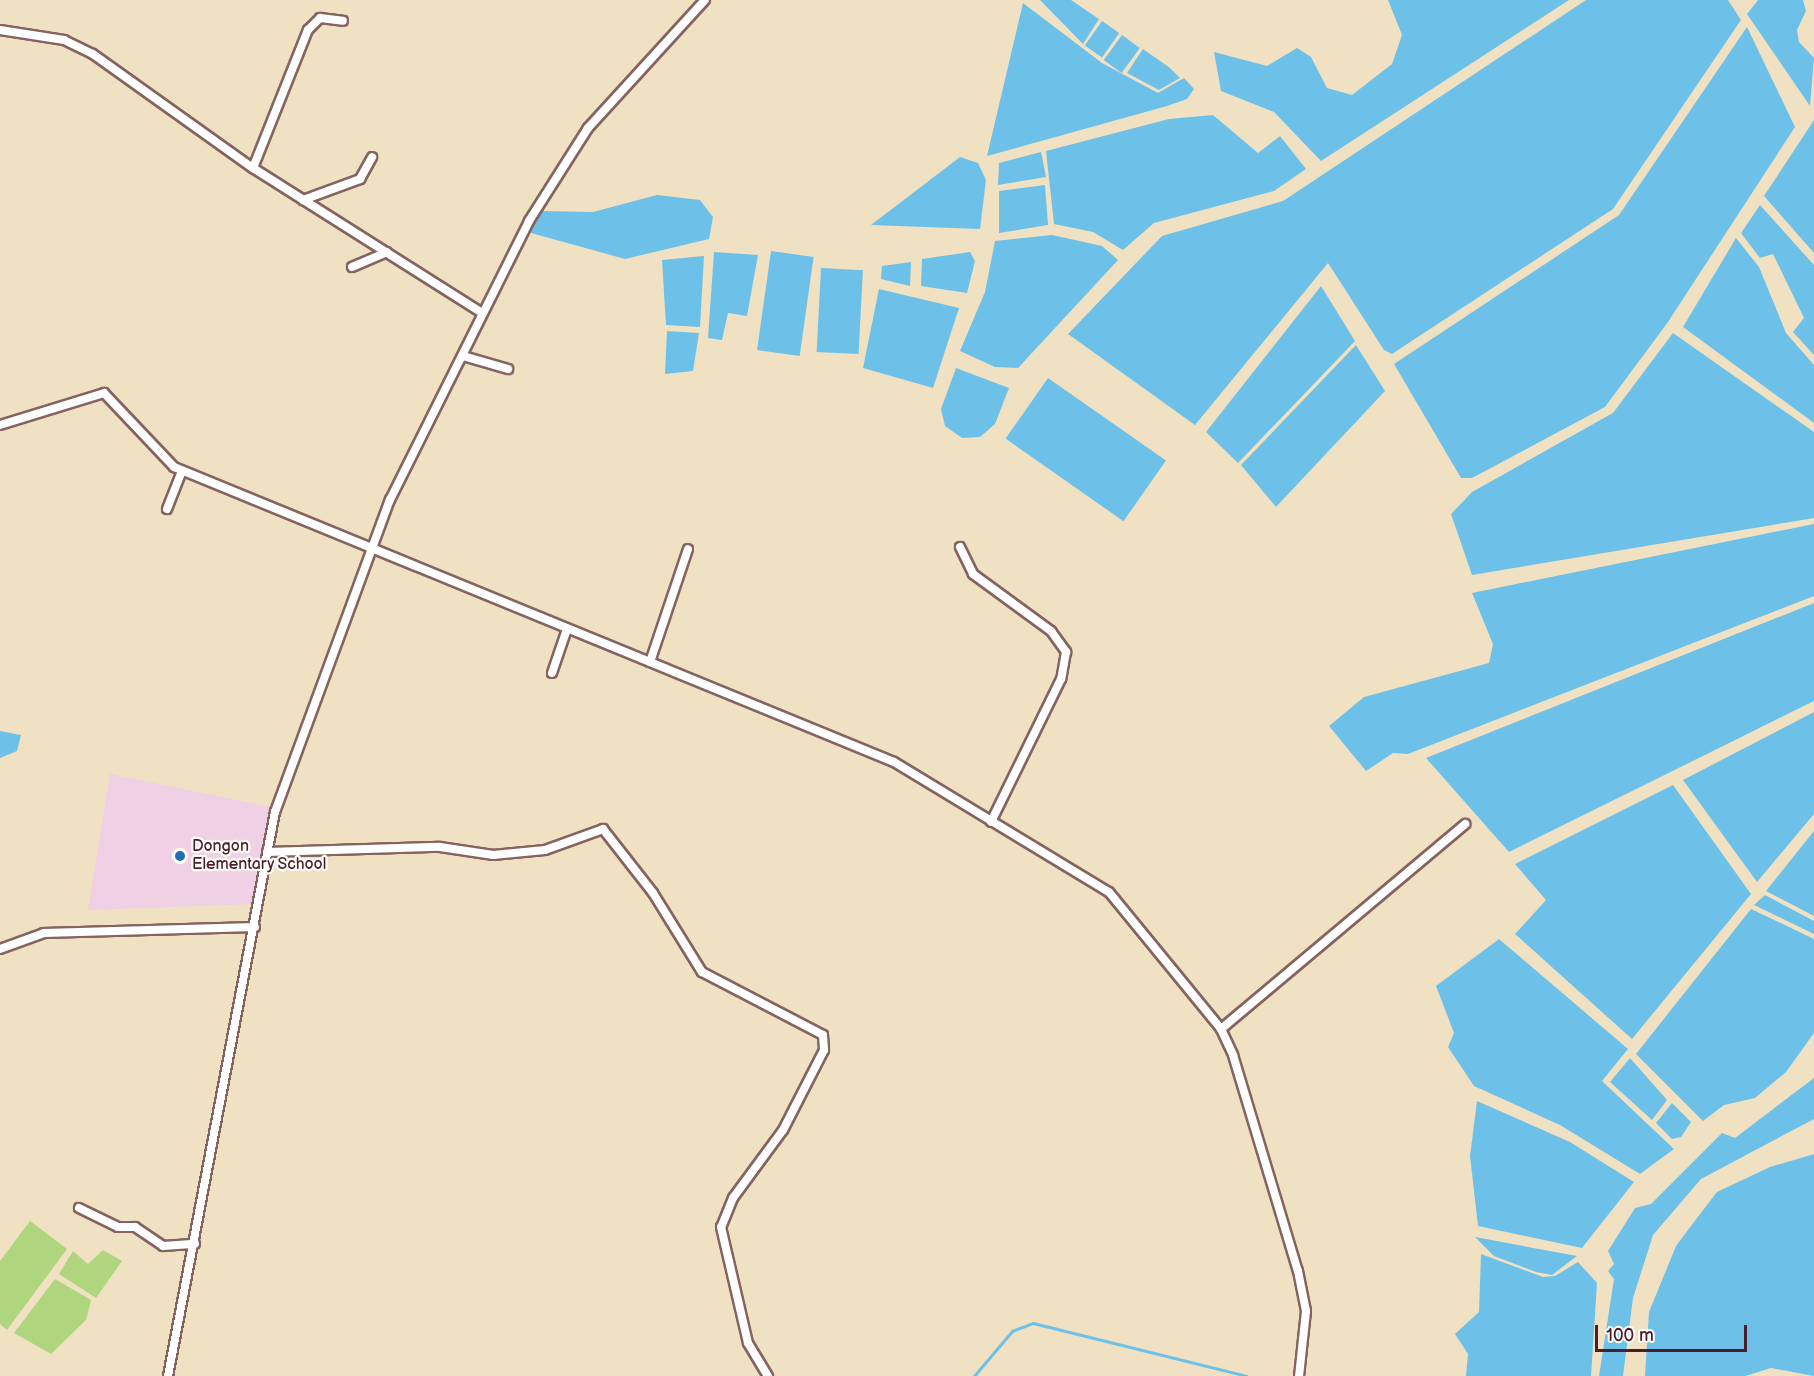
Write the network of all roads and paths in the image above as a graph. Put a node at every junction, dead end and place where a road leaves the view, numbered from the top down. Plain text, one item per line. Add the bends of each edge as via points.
1 (705, 0) edge
2 (343, 21) dead end
3 (0, 30) edge
4 (372, 157) dead end
5 (253, 168) junction
6 (303, 200) junction
7 (387, 252) junction
8 (352, 267) dead end
9 (481, 312) junction
10 (463, 356) junction
11 (508, 369) dead end
12 (0, 425) edge
13 (182, 471) junction
14 (167, 509) dead end
15 (960, 547) dead end
16 (688, 549) dead end
17 (376, 550) junction
18 (567, 629) junction
19 (650, 662) junction
20 (552, 673) dead end
21 (991, 822) junction
22 (1465, 824) dead end
23 (267, 852) junction
24 (255, 927) junction
25 (0, 949) edge
26 (1221, 1029) junction
27 (79, 1208) dead end
28 (195, 1244) junction
29 (168, 1376) edge
30 (768, 1376) edge
31 (1299, 1376) edge

1 - 9 street via 588,128 518,239
2 - 5 street via 320,18 308,30
3 - 5 street via 64,40 93,54
4 - 6 street via 360,179
5 - 6 street
6 - 7 street
7 - 8 street
7 - 9 street
9 - 10 street
10 - 11 street
10 - 17 street via 390,500
12 - 13 street via 104,393 167,463
13 - 14 street
13 - 17 street
15 - 21 street via 973,574 1051,631 1066,652 1061,679
16 - 19 street
17 - 18 street
17 - 23 street via 274,812
18 - 19 street
18 - 20 street
19 - 21 street via 894,762
21 - 26 street via 1109,892
22 - 26 street
23 - 24 street
23 - 30 street via 440,847 493,855 545,850 603,829 653,893 702,972 823,1035 824,1050 783,1130 733,1198 721,1227 748,1343
24 - 25 street via 44,933
24 - 28 street
26 - 31 street via 1298,1271 1306,1311
27 - 28 street via 118,1227 135,1227 163,1246
28 - 29 street

